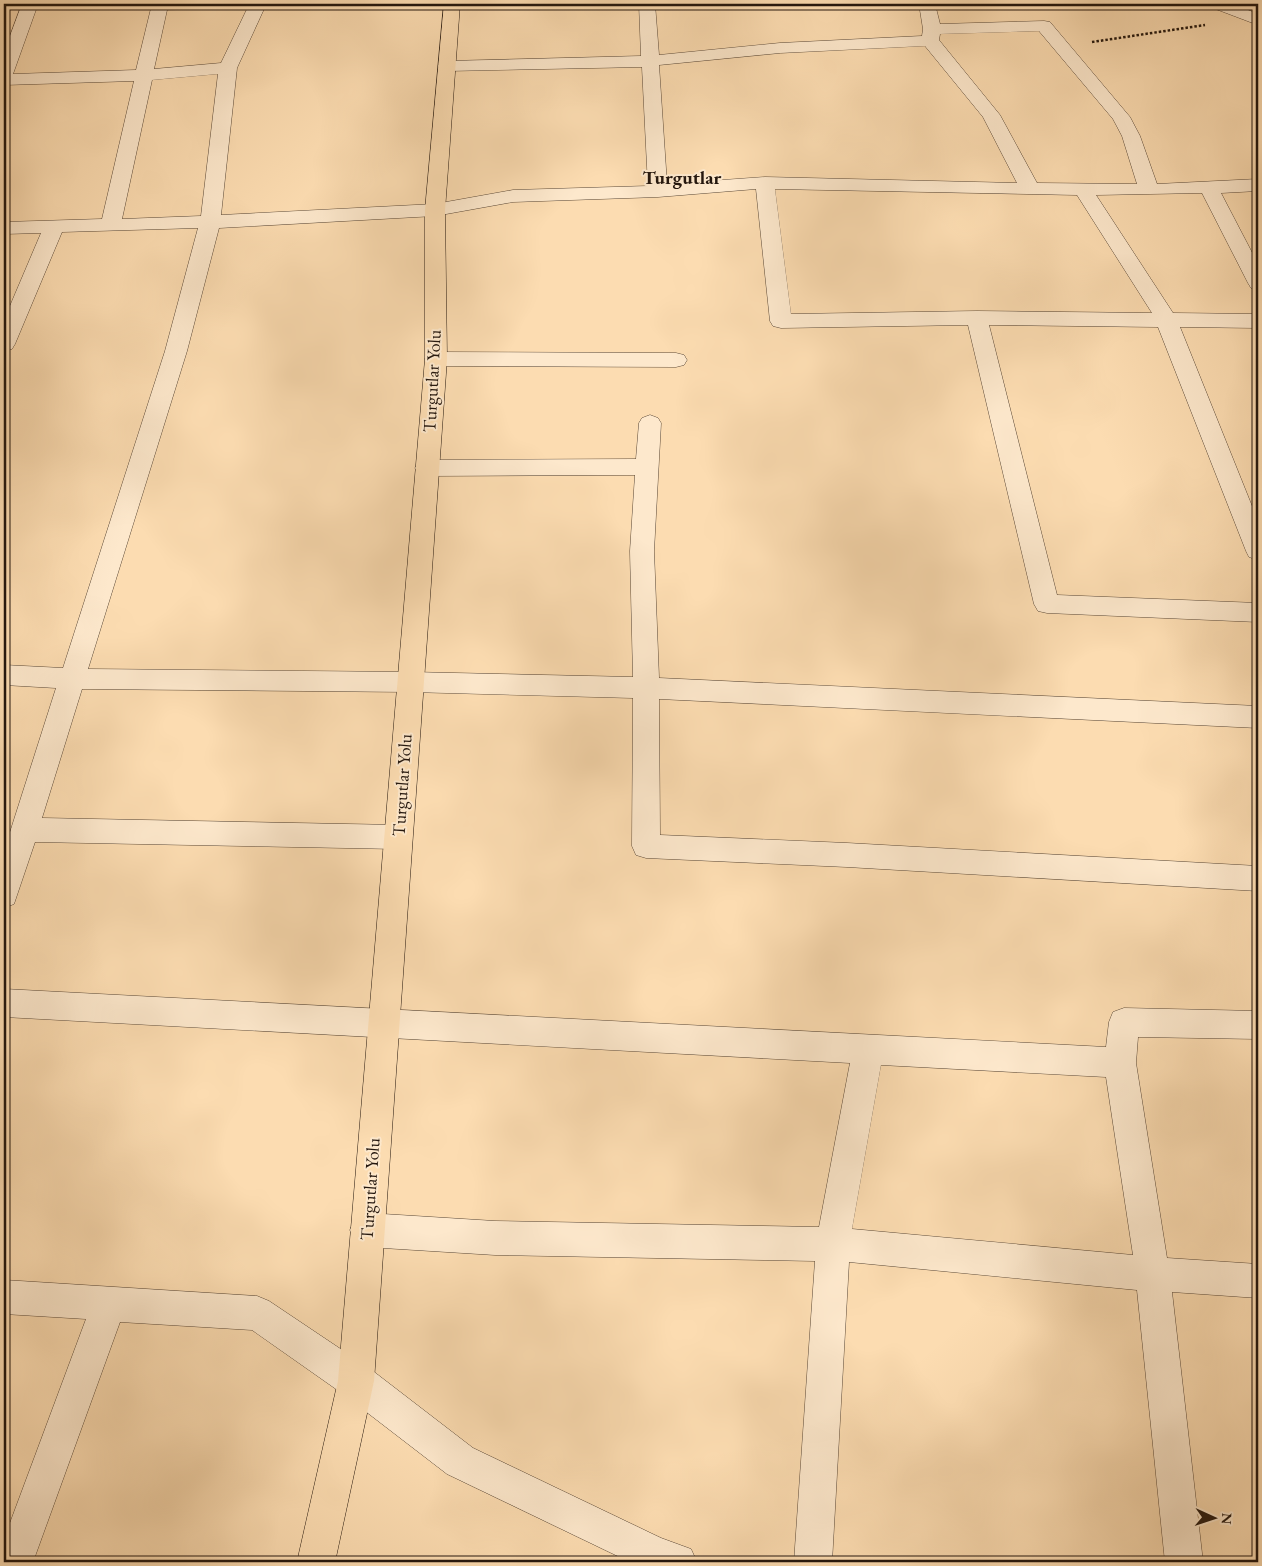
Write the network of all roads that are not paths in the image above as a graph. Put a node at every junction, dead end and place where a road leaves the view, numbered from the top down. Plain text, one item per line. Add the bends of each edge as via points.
1 (30, 4) edge
2 (160, 4) edge
3 (258, 4) edge
4 (292, 4) edge
5 (452, 4) edge
6 (647, 4) edge
7 (927, 4) edge
8 (1219, 4) edge
9 (1254, 15) edge
10 (931, 35) junction
11 (650, 61) junction
12 (447, 66) junction
13 (228, 68) junction
14 (4, 75) edge
15 (144, 75) junction
16 (4, 80) edge
17 (765, 183) junction
18 (1258, 185) edge
19 (1208, 188) junction
20 (1030, 189) junction
21 (1083, 190) junction
22 (1149, 190) junction
23 (658, 191) junction
24 (435, 210) junction
25 (210, 222) junction
26 (110, 226) junction
27 (54, 227) junction
28 (4, 228) edge
29 (1258, 283) edge
30 (977, 318) junction
31 (1166, 320) junction
32 (1258, 320) edge
33 (4, 344) edge
34 (436, 359) junction
35 (676, 360) dead end
36 (650, 423) dead end
37 (647, 467) junction
38 (427, 468) junction
39 (1258, 551) edge
40 (1258, 613) edge
41 (4, 675) edge
42 (72, 679) junction
43 (410, 682) junction
44 (646, 688) junction
45 (1258, 718) edge
46 (24, 830) junction
47 (398, 837) junction
48 (1258, 879) edge
49 (4, 895) edge
50 (4, 1003) edge
51 (383, 1024) junction
52 (1258, 1025) edge
53 (868, 1050) junction
54 (1120, 1063) junction
55 (367, 1230) junction
56 (833, 1244) junction
57 (1153, 1274) junction
58 (1258, 1281) edge
59 (4, 1297) edge
60 (109, 1304) junction
61 (356, 1381) junction
62 (663, 1560) edge
63 (14, 1562) edge
64 (316, 1562) edge
65 (813, 1562) edge
66 (1184, 1562) edge

1 - 14 street
2 - 3 street
2 - 15 street
3 - 4 street
3 - 13 street
5 - 12 main road, Turgutlar Yolu
6 - 11 street
7 - 10 street
8 - 9 street
10 - 11 street
10 - 20 street via 991,115
10 - 22 street via 1044,26 1121,117 1131,136
11 - 12 street
11 - 23 street
12 - 24 main road, Turgutlar Yolu
13 - 15 street
13 - 25 street
15 - 16 street
15 - 26 street
17 - 20 street
17 - 23 street
17 - 30 street via 781,321
18 - 19 street
19 - 22 street
19 - 29 street
20 - 21 street
21 - 22 street
21 - 31 street
23 - 24 street via 513,196
24 - 25 street
24 - 34 main road, Turgutlar Yolu
25 - 26 street
25 - 42 street via 176,352
26 - 27 street
27 - 28 street
27 - 33 street
30 - 31 street
30 - 40 street via 1047,604
31 - 32 street
31 - 39 street
34 - 35 street
34 - 38 main road, Turgutlar Yolu
36 - 37 street
37 - 38 street
37 - 44 street via 642,550
38 - 43 main road, Turgutlar Yolu
41 - 42 street
42 - 43 street
42 - 46 street
43 - 44 street
43 - 47 main road, Turgutlar Yolu
44 - 45 street
44 - 48 street via 646,846
46 - 47 street
46 - 49 street
47 - 51 main road, Turgutlar Yolu
50 - 51 street
51 - 53 street
51 - 55 main road, Turgutlar Yolu
52 - 54 street via 1124,1022
53 - 54 street
53 - 56 street
54 - 57 street
55 - 56 street via 495,1238
55 - 61 main road, Turgutlar Yolu
56 - 57 street
56 - 65 street
57 - 58 street
57 - 66 street
59 - 60 street
60 - 61 street via 257,1313
60 - 63 street
61 - 62 street via 460,1460
61 - 64 main road, Turgutlar Yolu

